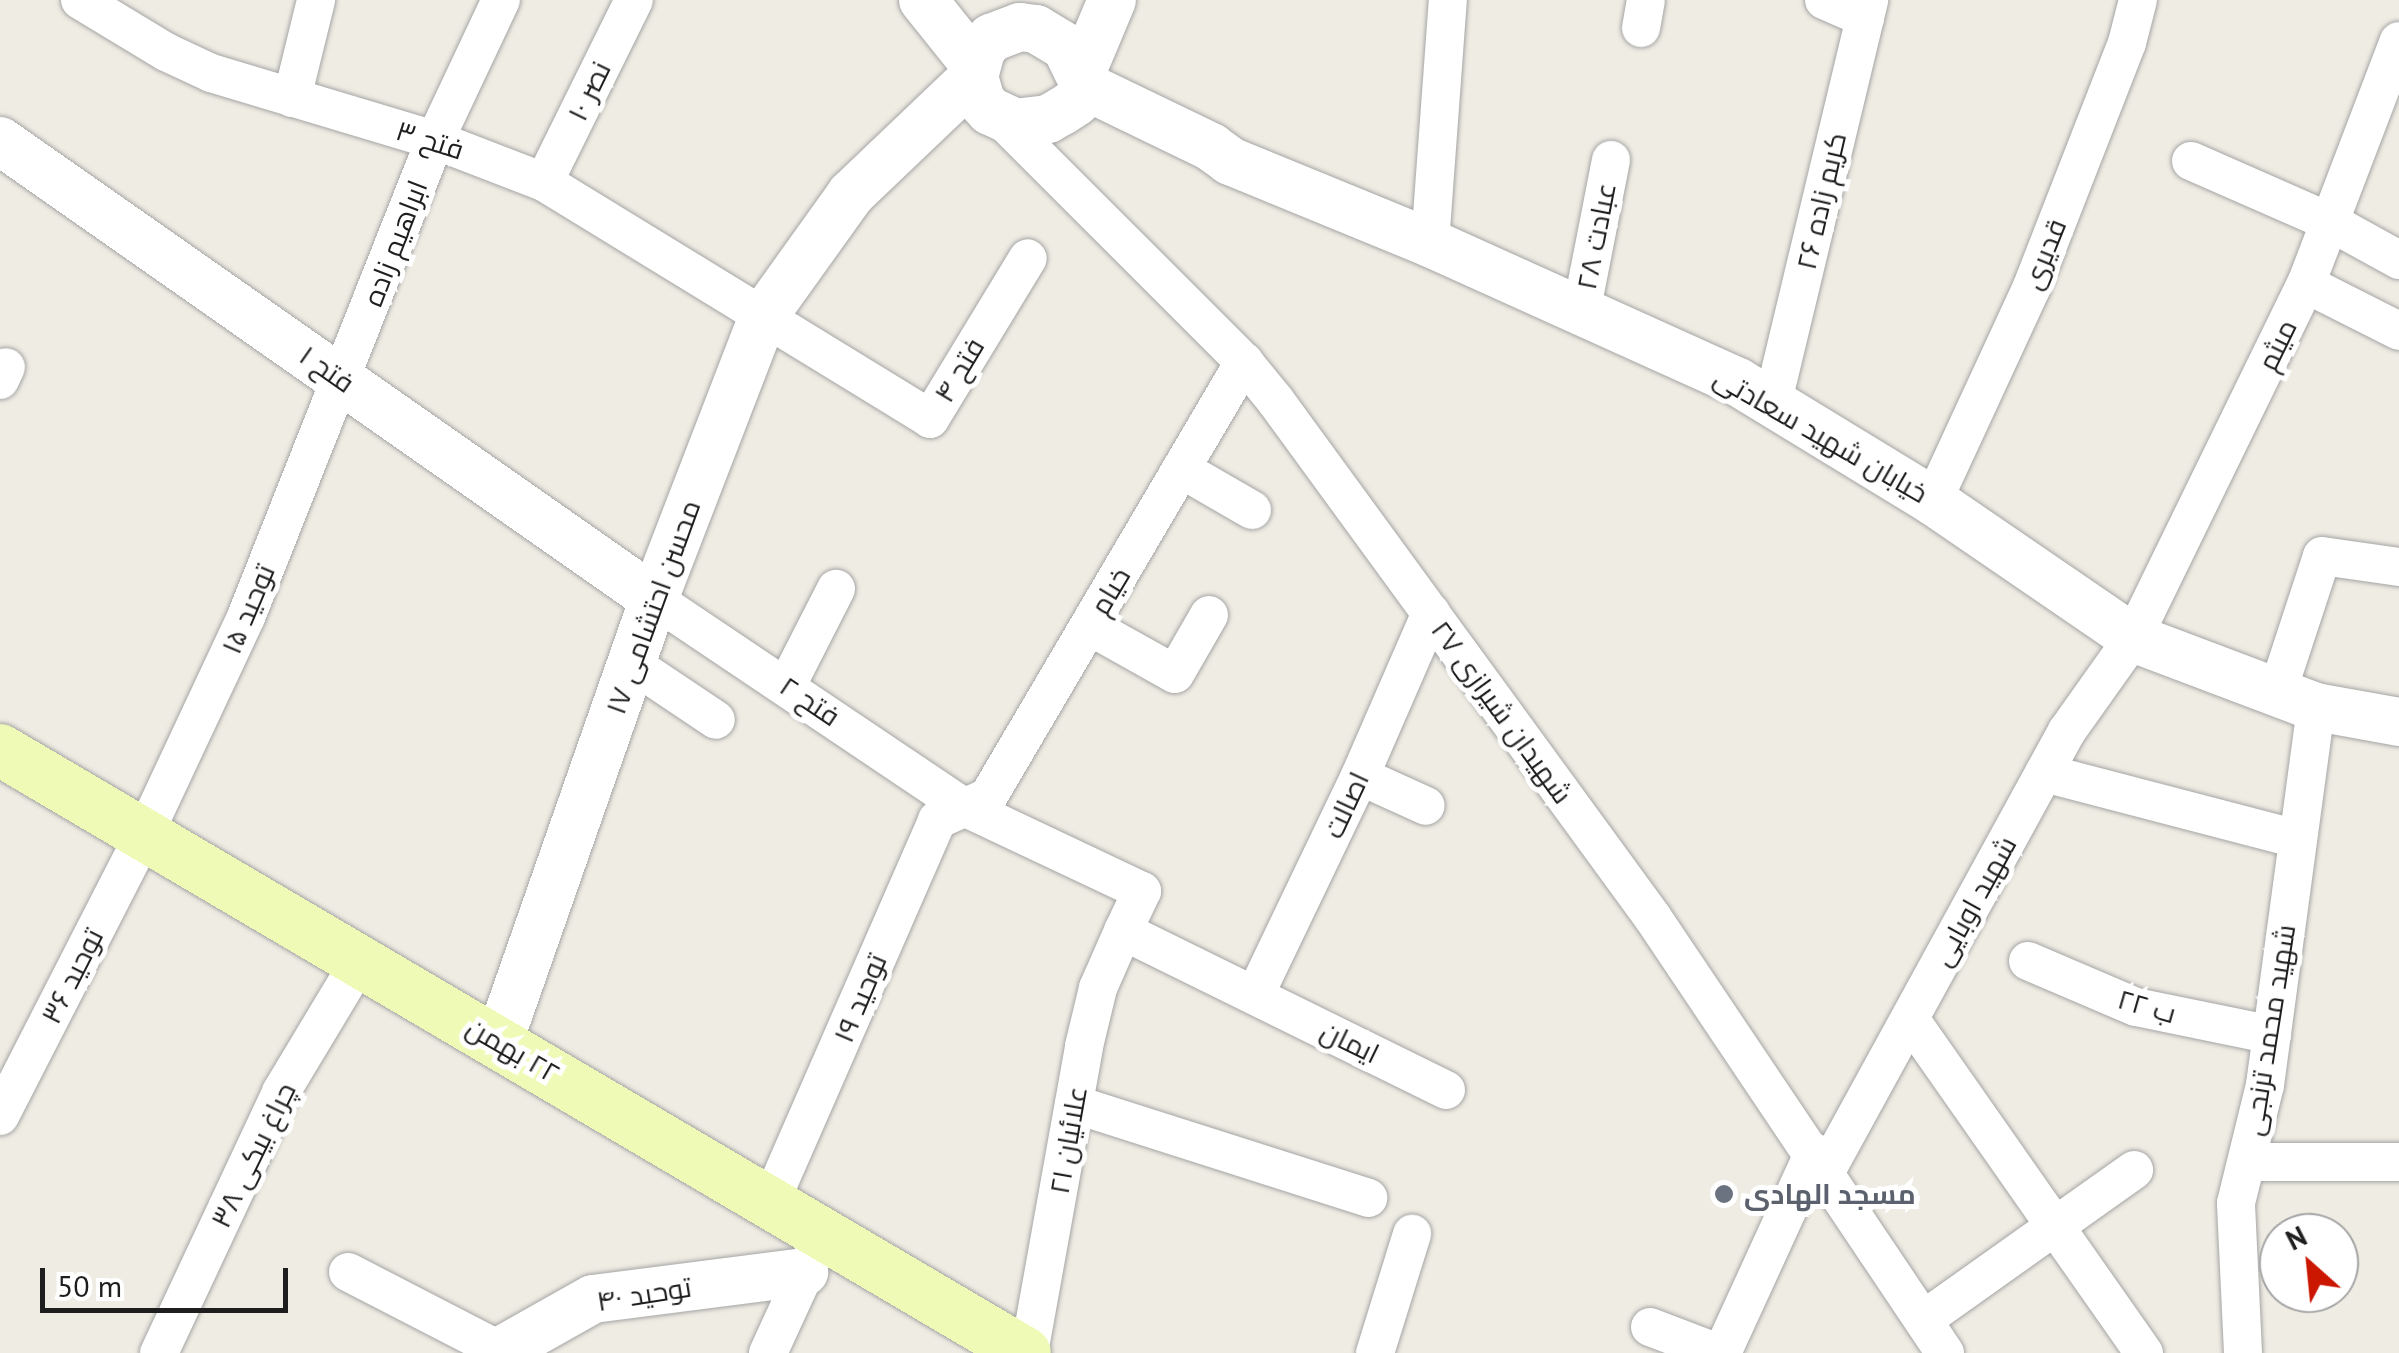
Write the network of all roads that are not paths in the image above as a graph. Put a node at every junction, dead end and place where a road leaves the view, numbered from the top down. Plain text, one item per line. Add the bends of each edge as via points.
1 (80, 0) edge
2 (316, 0) edge
3 (501, 0) edge
4 (634, 0) edge
5 (923, 0) edge
6 (980, 0) edge
7 (1081, 0) edge
8 (1112, 0) edge
9 (1448, 0) edge
10 (1824, 0) edge
11 (2138, 0) edge
12 (1867, 9) edge
13 (1028, 28) junction
14 (2399, 42) edge
15 (974, 71) junction
16 (1076, 90) junction
17 (292, 98) junction
18 (1000, 118) junction
19 (435, 140) junction
20 (0, 142) edge
21 (1611, 160) dead end
22 (2191, 160) dead end
23 (544, 182) junction
24 (851, 194) junction
25 (2330, 222) junction
26 (1430, 243) junction
27 (1028, 258) dead end
28 (2399, 260) edge
29 (2306, 284) junction
30 (1581, 313) junction
31 (763, 317) junction
32 (2399, 332) edge
33 (1244, 362) junction
34 (341, 379) junction
35 (1773, 401) junction
36 (1182, 469) junction
37 (1933, 501) junction
38 (1252, 510) dead end
39 (2399, 567) edge
40 (836, 589) dead end
41 (654, 599) junction
42 (1432, 613) junction
43 (1209, 615) dead end
44 (1089, 626) junction
45 (2132, 638) junction
46 (631, 663) junction
47 (787, 685) junction
48 (2296, 700) junction
49 (716, 720) dead end
50 (2399, 722) edge
51 (0, 750) edge
52 (2044, 773) junction
53 (1360, 776) junction
54 (1426, 806) dead end
55 (964, 808) junction
56 (144, 835) junction
57 (2298, 838) junction
58 (1123, 931) junction
59 (2028, 961) dead end
60 (360, 962) junction
61 (1254, 995) junction
62 (1910, 1019) junction
63 (2272, 1035) junction
64 (499, 1041) junction
65 (1446, 1090) dead end
66 (1074, 1104) junction
67 (0, 1116) edge
68 (1820, 1161) junction
69 (2247, 1162) junction
70 (2399, 1162) edge
71 (2134, 1170) dead end
72 (1368, 1198) dead end
73 (770, 1204) junction
74 (2054, 1226) junction
75 (1412, 1234) dead end
76 (813, 1254) junction
77 (348, 1272) dead end
78 (1923, 1320) junction
79 (1650, 1326) dead end
80 (1379, 1328) edge
81 (499, 1352) edge
82 (159, 1353) edge
83 (768, 1353) edge
84 (1027, 1353) edge
85 (1720, 1353) edge
86 (1946, 1353) edge
87 (2144, 1353) edge
88 (2243, 1353) edge

1 - 17 street, فتح ۳ via 166,52
2 - 17 street
3 - 19 street, ابراهیم زاده
4 - 23 street, نصر ۱۰
5 - 15 street
6 - 13 street
7 - 13 street
8 - 16 street
9 - 26 street
10 - 12 street
11 - 37 street, قدیری via 2030,288
12 - 35 street, کریم زاده ۲۶
13 - 15 street via 991,38
13 - 16 street via 1066,47
14 - 25 street, میثم
15 - 18 street via 982,101
15 - 24 street, محسن احتشامی ۱۷
16 - 18 street via 1032,122
16 - 26 street, خیابان شهید سعادتی via 1153,149 1230,161
17 - 19 street, فتح ۳
18 - 24 street, محسن احتشامی ۱۷ via 927,147
18 - 33 street, شهیدان شیرازی ۲۷
19 - 23 street, فتح ۳
19 - 34 street, ابراهیم زاده
20 - 34 street, فتح ۱
21 - 30 street, عبادت ۲۸
22 - 25 street
23 - 31 street, فتح ۳
24 - 31 street, محسن احتشامی ۱۷
25 - 28 street
25 - 29 street, میثم
26 - 30 street, خیابان شهید سعادتی
27 - 31 street, فتح ۴ via 930,418
29 - 32 street
29 - 45 street, میثم
30 - 35 street, خیابان شهید سعادتی
31 - 41 street, محسن احتشامی ۱۷
33 - 36 street, خیام
33 - 42 street, شهیدان شیرازی ۲۷
34 - 41 street, فتح ۱
34 - 56 street, توحید ۱۵ via 246,618
35 - 37 street, خیابان شهید سعادتی
36 - 38 street
36 - 44 street, خیام
37 - 45 street, خیابان شهید سعادتی
39 - 48 street, شهید محمد ترنجی via 2322,556
40 - 47 street
41 - 46 street, محسن احتشامی ۱۷
41 - 47 street, فتح ۲
42 - 53 street, اصالت
42 - 68 street, شهیدان شیرازی ۲۷
43 - 44 street via 1175,674
44 - 55 street, خیام via 988,797
45 - 48 street, خیابان شهید سعادتی
45 - 52 street, شهید اوبایی
46 - 49 street
46 - 64 street, محسن احتشامی ۱۷
47 - 55 street, فتح ۲
48 - 50 street, خیابان شهید سعادتی
48 - 57 street, شهید محمد ترنجی
51 - 56 main road, ٢٢ بهمن
52 - 57 street
52 - 62 street, شهید اوبایی
53 - 54 street
53 - 61 street, اصالت
55 - 58 street, فتح ۲ via 1142,892
55 - 73 street, توحید ۱۹ via 937,820
56 - 60 main road, ٢٢ بهمن
56 - 67 street, توحید ۳۶
57 - 63 street, شهید محمد ترنجی
58 - 61 street, ایمان
58 - 66 street, علائیان ۲۱ via 1098,988
59 - 63 street, ب ۲۲ via 2136,1007
60 - 64 main road, ٢٢ بهمن
60 - 82 street, چراغ بیکی ۳۸ via 281,1092
61 - 65 street, ایمان
62 - 68 street, شهید اوبایی
62 - 74 street
63 - 69 street, شهید محمد ترنجی
64 - 73 main road, ٢٢ بهمن
66 - 72 street
66 - 84 street, علائیان ۲۱
68 - 78 street, شهیدان شیرازی ۲۷
68 - 85 street, شهید اوبایی
69 - 70 street
69 - 88 street, شهید محمد ترنجی via 2236,1202
71 - 74 street
73 - 76 main road, ٢٢ بهمن
74 - 78 street
74 - 87 street
75 - 80 street
76 - 81 street, توحید ۴۰ via 592,1299
76 - 83 street
76 - 84 main road, ٢٢ بهمن
77 - 81 street
78 - 86 street, شهیدان شیرازی ۲۷
79 - 85 street

